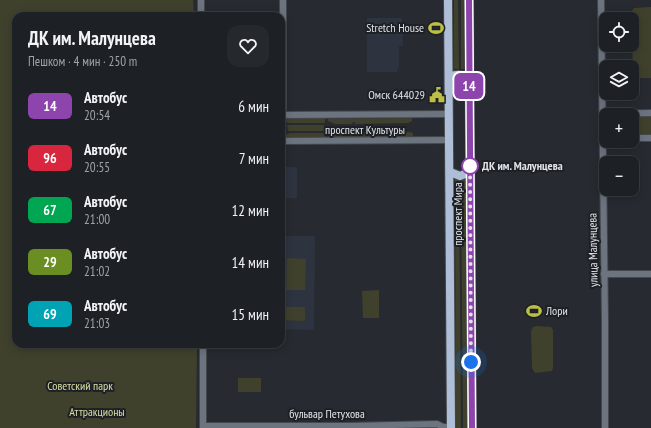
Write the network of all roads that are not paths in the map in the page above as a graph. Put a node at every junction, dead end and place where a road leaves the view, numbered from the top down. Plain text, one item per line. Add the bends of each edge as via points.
1 (201, 0) edge
2 (283, 0) edge
3 (448, 0) edge
4 (469, 0) edge
5 (602, 0) edge
6 (201, 12) edge
7 (283, 12) edge
8 (449, 76) junction
9 (469, 78) junction
10 (603, 108) edge
11 (639, 113) edge
12 (651, 113) edge
13 (449, 114) junction
14 (285, 115) edge
15 (639, 138) edge
16 (651, 138) edge
17 (450, 140) junction
18 (285, 141) edge
19 (604, 148) edge
20 (450, 172) junction
21 (470, 172) junction
22 (604, 274) junction
23 (651, 274) edge
24 (203, 348) edge
25 (203, 427) edge
26 (451, 428) edge
27 (472, 428) edge
28 (605, 428) edge

1 - 6 street
2 - 7 street
3 - 8 main road, проспект Мира
4 - 9 main road, проспект Мира
5 - 10 street, улица Малунцева
8 - 9 main road via 460,74
8 - 13 main road, проспект Мира
9 - 21 main road, проспект Мира
11 - 12 street
13 - 14 street, проспект Культуры
13 - 17 main road, проспект Мира
15 - 16 street
17 - 18 street, проспект Культуры
17 - 20 main road, проспект Мира
19 - 22 street, улица Малунцева
20 - 21 main road via 460,176
20 - 26 main road, проспект Мира
21 - 27 main road, проспект Мира
22 - 23 street
22 - 28 street, улица Малунцева
24 - 25 street
25 - 26 street, бульвар Петухова via 437,424

